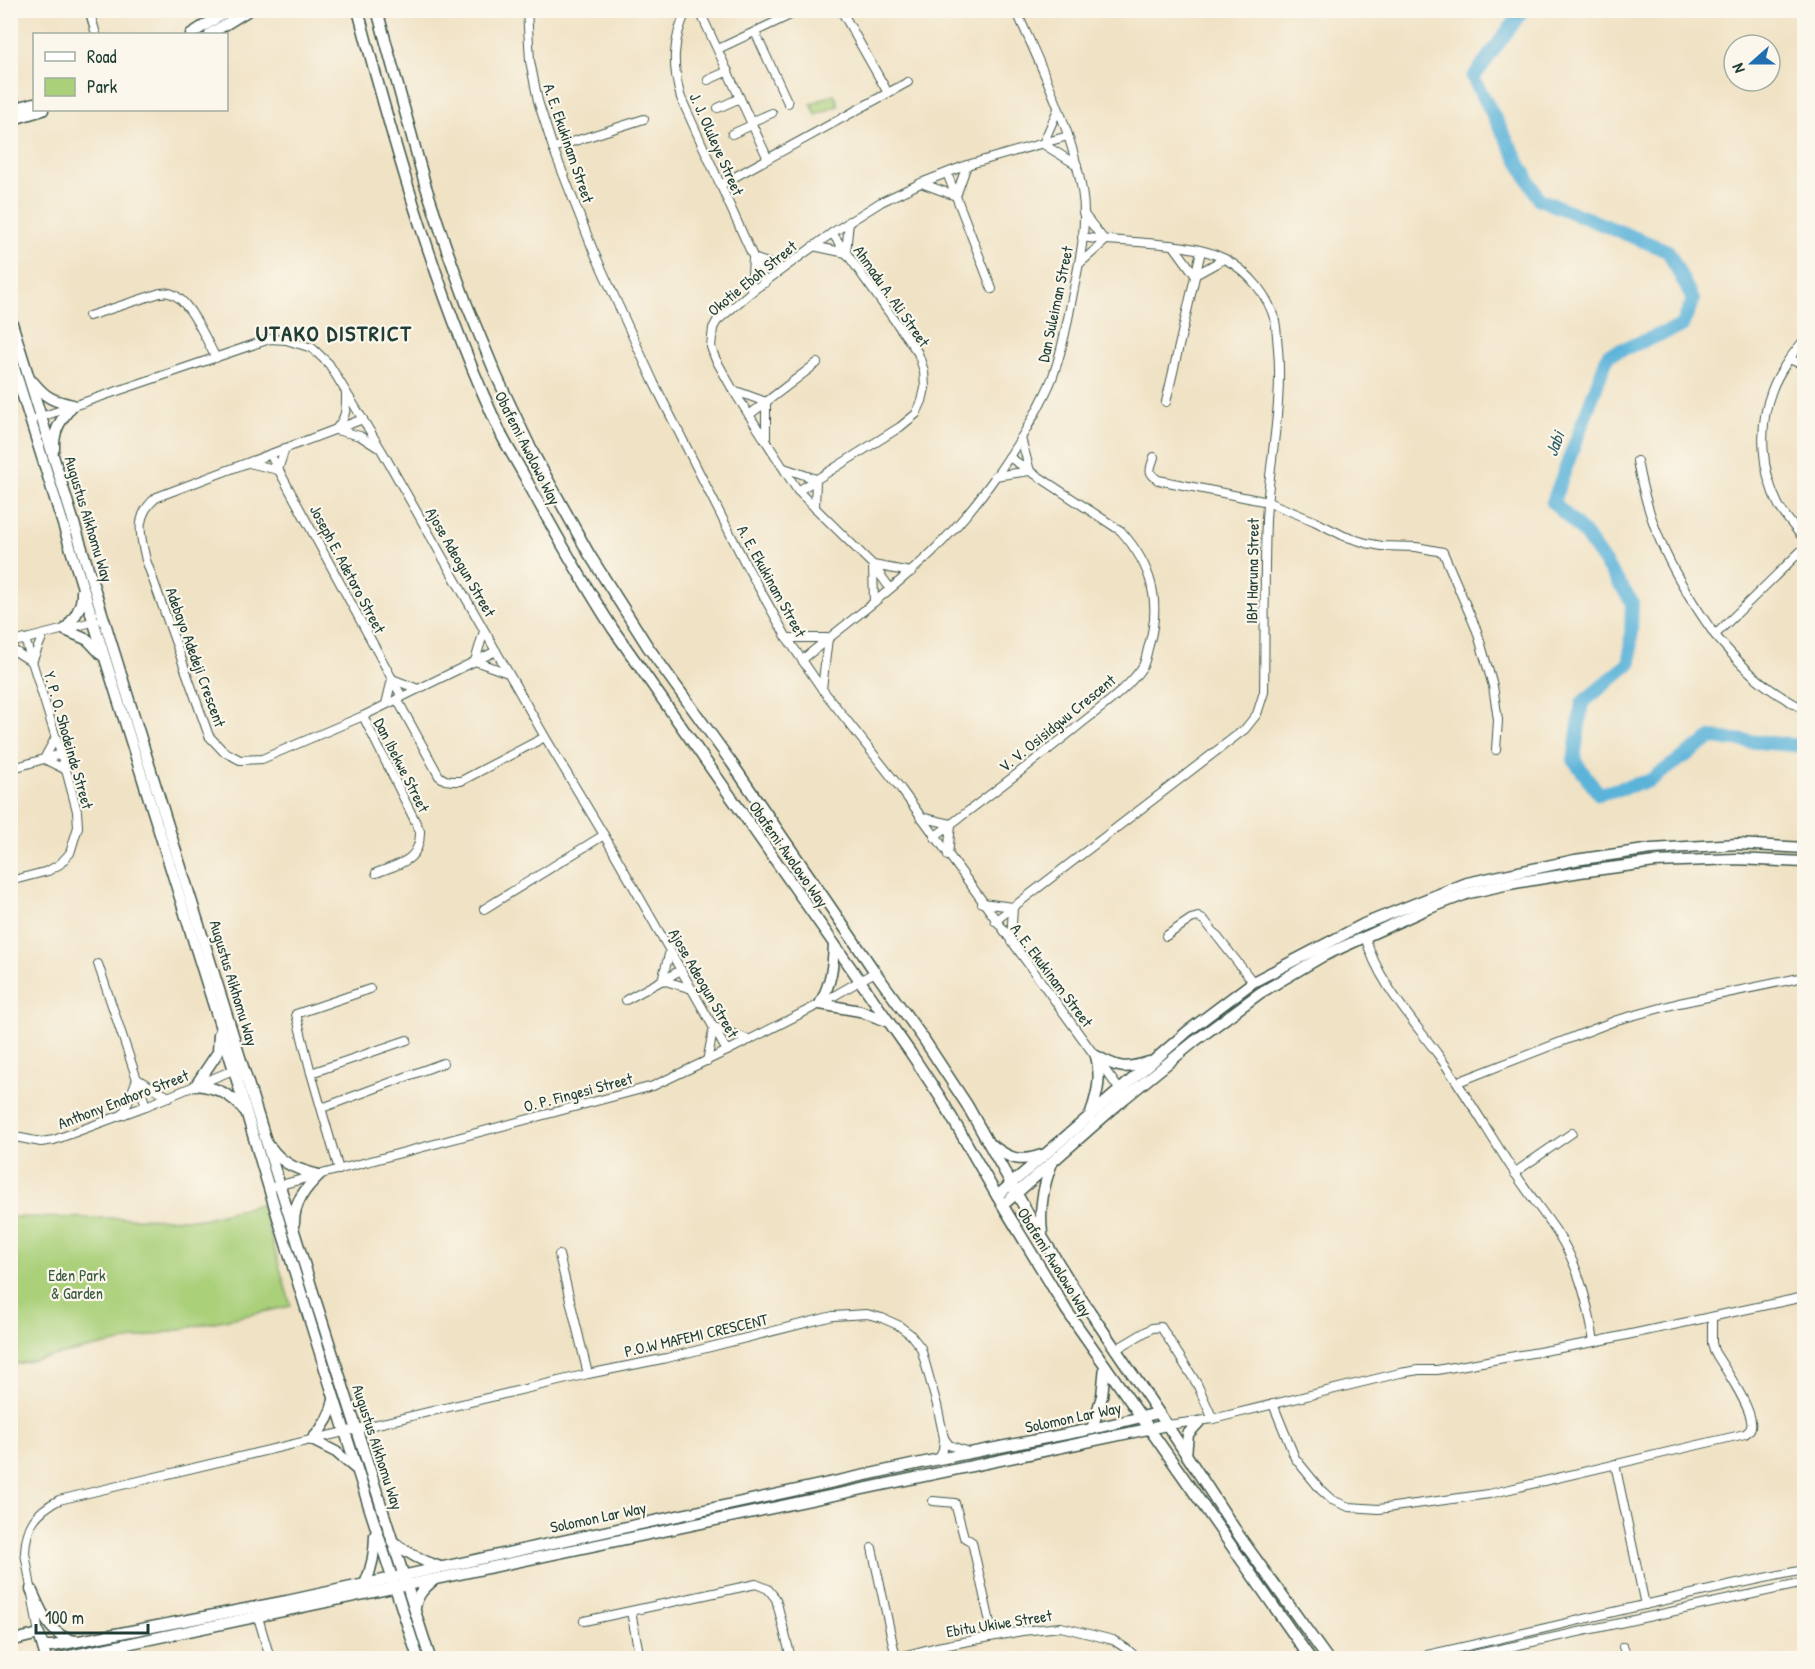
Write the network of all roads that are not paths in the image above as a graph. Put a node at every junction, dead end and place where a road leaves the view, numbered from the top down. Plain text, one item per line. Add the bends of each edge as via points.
1 (89, 10) edge
2 (229, 10) edge
3 (249, 10) edge
4 (377, 10) edge
5 (526, 10) edge
6 (687, 10) edge
7 (801, 10) edge
8 (841, 10) edge
9 (1016, 10) edge
10 (357, 13) edge
11 (701, 14) dead end
12 (755, 32) junction
13 (96, 33) edge
14 (193, 33) edge
15 (212, 33) edge
16 (718, 49) junction
17 (728, 72) junction
18 (708, 80) dead end
19 (908, 82) dead end
20 (888, 93) junction
21 (740, 98) junction
22 (33, 103) edge
23 (788, 103) dead end
24 (718, 108) dead end
25 (1058, 109) junction
26 (10, 110) edge
27 (40, 111) edge
28 (772, 113) dead end
29 (644, 119) dead end
30 (10, 120) edge
31 (752, 123) junction
32 (732, 134) dead end
33 (1068, 136) junction
34 (1043, 144) junction
35 (553, 148) junction
36 (768, 159) junction
37 (967, 165) junction
38 (1077, 165) junction
39 (947, 173) junction
40 (921, 183) junction
41 (720, 185) junction
42 (956, 196) junction
43 (1083, 213) junction
44 (849, 221) junction
45 (832, 233) junction
46 (1082, 237) junction
47 (1104, 241) junction
48 (813, 246) junction
49 (1174, 246) junction
50 (1201, 251) junction
51 (846, 253) junction
52 (753, 258) junction
53 (1224, 259) junction
54 (1079, 264) junction
55 (783, 268) junction
56 (1195, 274) junction
57 (765, 283) junction
58 (992, 289) dead end
59 (751, 292) junction
60 (89, 316) dead end
61 (10, 317) edge
62 (1804, 340) edge
63 (10, 355) edge
64 (216, 358) junction
65 (1789, 359) junction
66 (817, 363) dead end
67 (1804, 365) edge
68 (29, 377) junction
69 (733, 390) junction
70 (346, 391) junction
71 (766, 402) junction
72 (1166, 402) dead end
73 (73, 405) junction
74 (749, 415) junction
75 (36, 419) junction
76 (363, 419) junction
77 (334, 430) junction
78 (1021, 438) junction
79 (765, 439) junction
80 (285, 448) junction
81 (382, 451) junction
82 (270, 454) junction
83 (1009, 457) junction
84 (1154, 457) dead end
85 (54, 458) junction
86 (1637, 461) dead end
87 (247, 463) junction
88 (783, 468) junction
89 (279, 470) junction
90 (1030, 471) junction
91 (995, 476) junction
92 (816, 479) junction
93 (798, 491) junction
94 (1268, 502) junction
95 (815, 508) junction
96 (1804, 539) edge
97 (1804, 548) edge
98 (873, 565) junction
99 (911, 572) junction
100 (82, 584) junction
101 (890, 588) junction
102 (874, 602) junction
103 (99, 620) junction
104 (65, 630) junction
105 (484, 630) junction
106 (44, 635) junction
107 (1715, 635) junction
108 (787, 638) junction
109 (828, 638) junction
110 (26, 639) junction
111 (10, 643) edge
112 (10, 648) edge
113 (496, 651) junction
114 (106, 660) junction
115 (802, 660) junction
116 (475, 661) junction
117 (32, 662) junction
118 (508, 672) junction
119 (392, 679) junction
120 (418, 689) junction
121 (822, 689) junction
122 (399, 698) junction
123 (386, 704) junction
124 (1804, 709) edge
125 (363, 716) junction
126 (56, 737) junction
127 (545, 737) junction
128 (1496, 750) dead end
129 (61, 754) junction
130 (44, 759) junction
131 (10, 769) edge
132 (66, 770) junction
133 (920, 818) junction
134 (951, 824) junction
135 (604, 835) junction
136 (934, 837) junction
137 (1804, 848) edge
138 (948, 856) junction
139 (1804, 862) edge
140 (376, 873) dead end
141 (10, 881) edge
142 (1493, 883) junction
143 (982, 903) junction
144 (1013, 908) junction
145 (484, 909) dead end
146 (995, 921) junction
147 (1166, 936) dead end
148 (1365, 936) junction
149 (1011, 942) junction
150 (834, 944) junction
151 (670, 951) junction
152 (99, 964) dead end
153 (681, 970) junction
154 (875, 972) junction
155 (1804, 977) edge
156 (662, 980) junction
157 (860, 982) junction
158 (1253, 982) junction
159 (370, 989) dead end
160 (692, 989) junction
161 (626, 1000) dead end
162 (820, 1004) junction
163 (219, 1020) junction
164 (889, 1022) junction
165 (714, 1027) junction
166 (407, 1040) dead end
167 (750, 1040) junction
168 (727, 1051) junction
169 (1096, 1056) junction
170 (1155, 1060) junction
171 (707, 1061) junction
172 (443, 1063) dead end
173 (239, 1068) junction
174 (310, 1073) junction
175 (137, 1079) junction
176 (1458, 1082) junction
177 (196, 1085) junction
178 (1123, 1094) junction
179 (169, 1097) junction
180 (146, 1106) junction
181 (322, 1108) junction
182 (247, 1114) junction
183 (123, 1115) junction
184 (1089, 1117) junction
185 (1572, 1133) dead end
186 (10, 1136) edge
187 (266, 1140) junction
188 (989, 1143) junction
189 (1051, 1156) junction
190 (339, 1170) junction
191 (1514, 1173) junction
192 (319, 1175) junction
193 (274, 1187) junction
194 (1014, 1188) junction
195 (1000, 1200) junction
196 (294, 1231) junction
197 (1043, 1239) junction
198 (559, 1255) dead end
199 (1804, 1297) edge
200 (1712, 1317) junction
201 (1594, 1342) junction
202 (1115, 1350) junction
203 (1105, 1366) junction
204 (588, 1374) junction
205 (334, 1397) junction
206 (1273, 1404) junction
207 (1158, 1413) junction
208 (1141, 1418) junction
209 (1213, 1419) junction
210 (1199, 1422) junction
211 (1167, 1425) junction
212 (1092, 1429) junction
213 (1150, 1430) junction
214 (351, 1431) junction
215 (944, 1438) junction
216 (312, 1440) junction
217 (969, 1453) junction
218 (1186, 1455) junction
219 (939, 1459) junction
220 (1615, 1464) junction
221 (357, 1470) junction
222 (933, 1501) dead end
223 (373, 1517) junction
224 (392, 1541) junction
225 (872, 1548) dead end
226 (1804, 1570) edge
227 (438, 1573) junction
228 (399, 1581) junction
229 (1804, 1583) edge
230 (32, 1589) junction
231 (365, 1589) junction
232 (1645, 1605) junction
233 (402, 1607) junction
234 (415, 1612) junction
235 (631, 1612) junction
236 (258, 1617) junction
237 (584, 1622) dead end
238 (39, 1634) junction
239 (993, 1636) junction
240 (1311, 1636) junction
241 (10, 1641) edge
242 (76, 1641) junction
243 (48, 1646) junction
244 (1465, 1647) junction
245 (1623, 1647) dead end
246 (1473, 1657) edge
247 (896, 1658) edge
248 (46, 1659) edge
249 (55, 1659) edge
250 (60, 1659) edge
251 (270, 1659) edge
252 (418, 1659) edge
253 (430, 1659) edge
254 (640, 1659) edge
255 (791, 1659) edge
256 (1137, 1659) edge
257 (1310, 1659) edge
258 (1327, 1659) edge
259 (1335, 1659) edge
260 (1413, 1659) edge
261 (1459, 1659) edge
262 (1628, 1659) edge

1 - 13 street
2 - 14 main road
3 - 15 main road
4 - 154 main road, Obafemi Awolowo Way via 414,148 456,276 497,377 551,488 643,639
5 - 35 street, A. E. Ekukinam Street via 530,61
6 - 41 street, J. J. Oluleye Street via 674,48 676,81
7 - 12 street
8 - 20 street
9 - 25 street, Dan Suleiman Street
10 - 150 main road, Obafemi Awolowo Way via 423,238 503,437 566,554 607,619
11 - 16 street
12 - 16 street
12 - 23 street
16 - 17 street
17 - 18 street
17 - 21 street
19 - 20 street
20 - 36 street
21 - 24 street
21 - 31 street
22 - 26 main road
25 - 33 street, Dan Suleiman Street
25 - 34 street
27 - 30 main road
28 - 31 street
29 - 35 street
31 - 32 street
31 - 36 street
33 - 34 street, Okotie Eboh Street
33 - 38 street, Dan Suleiman Street
34 - 37 street, Okotie Eboh Street
34 - 38 street
35 - 108 street, A. E. Ekukinam Street via 593,250 654,383 744,563
36 - 41 street
37 - 39 street, Okotie Eboh Street
37 - 42 street
38 - 43 street, Dan Suleiman Street
39 - 40 street, Okotie Eboh Street
39 - 42 street
40 - 42 street
40 - 44 street, Okotie Eboh Street
41 - 52 street, J. J. Oluleye Street
42 - 58 street
43 - 46 street, Dan Suleiman Street
43 - 47 street
44 - 45 street, Okotie Eboh Street
44 - 51 street
45 - 48 street, Okotie Eboh Street
45 - 51 street, Ahmadu A. Ali Street
46 - 47 street, IBM Haruna Street
46 - 54 street, Dan Suleiman Street
47 - 49 street, IBM Haruna Street
47 - 54 street
48 - 51 street
48 - 55 street, Okotie Eboh Street
49 - 50 street, IBM Haruna Street
49 - 56 street
50 - 53 street, IBM Haruna Street
50 - 56 street
51 - 92 street, Ahmadu A. Ali Street via 918,353 925,388 916,414
52 - 55 street
52 - 57 street, J. J. Oluleye Street
52 - 59 street
53 - 56 street
53 - 94 street, IBM Haruna Street via 1258,288 1275,323 1280,370
54 - 78 street, Dan Suleiman Street via 1054,373
55 - 57 street, Okotie Eboh Street
56 - 72 street
57 - 59 street, Okotie Eboh Street
59 - 69 street, Okotie Eboh Street via 713,328 711,347
60 - 64 street via 169,293 198,321
61 - 68 main road, Augustus Aikhomu Way
62 - 65 street
63 - 75 main road, Augustus Aikhomu Way
64 - 70 street, Ajose Adeogun Street via 270,339 286,340 312,348 329,364
64 - 73 street, Ajose Adeogun Street
65 - 67 street
65 - 96 street via 1772,390 1763,427 1763,453 1772,491
66 - 71 street
68 - 73 main road via 45,396
68 - 75 main road, Augustus Aikhomu Way
69 - 71 street
69 - 74 street, Okotie Eboh Street
70 - 76 street, Ajose Adeogun Street
70 - 77 street via 346,412
71 - 74 street
71 - 79 street
73 - 75 street, Ajose Adeogun Street
73 - 85 main road via 57,427
74 - 79 street, Okotie Eboh Street
75 - 85 main road, Augustus Aikhomu Way
75 - 100 main road, Augustus Aikhomu Way
76 - 77 street, Adebayo Adedeji Crescent
76 - 81 street, Ajose Adeogun Street
77 - 80 street, Adebayo Adedeji Crescent
77 - 81 street via 360,436
78 - 83 street, Dan Suleiman Street
78 - 90 street
79 - 88 street, Okotie Eboh Street
80 - 82 street, Adebayo Adedeji Crescent
80 - 89 street
81 - 105 street, Ajose Adeogun Street
82 - 87 street, Adebayo Adedeji Crescent
82 - 89 street, Joseph E. Adetoro Street
83 - 90 street, V. V. Osisidgwu Crescent
83 - 91 street, Dan Suleiman Street
84 - 94 street via 1150,471 1158,480
85 - 103 main road, Augustus Aikhomu Way
86 - 107 street via 1642,491 1669,563
87 - 89 street
87 - 125 street, Adebayo Adedeji Crescent via 157,497 148,504 141,519 140,536 146,560 209,736 223,751 240,760 262,759
88 - 92 street
88 - 93 street, Okotie Eboh Street
89 - 119 street, Joseph E. Adetoro Street
90 - 91 street
90 - 134 street, V. V. Osisidgwu Crescent via 1121,531 1136,547 1152,587 1155,609 1151,637 1143,665 1122,690
91 - 99 street, Dan Suleiman Street via 943,541
92 - 93 street, Ahmadu A. Ali Street
92 - 95 street
93 - 95 street, Okotie Eboh Street
94 - 128 street via 1366,543 1443,552 1478,632 1493,686 1498,720
94 - 144 street, IBM Haruna Street via 1264,692 1257,714 1245,729
95 - 98 street, Okotie Eboh Street
97 - 107 street
98 - 99 street
98 - 101 street, Okotie Eboh Street
98 - 102 street
99 - 101 street, Dan Suleiman Street
100 - 103 main road, Augustus Aikhomu Way
100 - 104 main road via 81,606
101 - 102 street, Dan Suleiman Street
102 - 109 street, Dan Suleiman Street
103 - 104 street
103 - 114 main road, Augustus Aikhomu Way
103 - 173 main road, Augustus Aikhomu Way
104 - 106 street
104 - 114 main road via 88,640
105 - 113 street, Ajose Adeogun Street
105 - 116 street
106 - 110 street
106 - 117 street
107 - 124 street via 1749,673
108 - 109 street
108 - 115 street, A. E. Ekukinam Street
109 - 115 street, Dan Suleiman Street
109 - 121 street
110 - 111 street
110 - 117 street, Y. P. O. Shodeinde Street
112 - 117 street
113 - 116 street, Adebayo Adedeji Crescent
113 - 118 street, Ajose Adeogun Street
114 - 163 main road, Augustus Aikhomu Way
115 - 121 street, A. E. Ekukinam Street
116 - 118 street
116 - 120 street, Adebayo Adedeji Crescent
117 - 126 street, Y. P. O. Shodeinde Street
118 - 127 street, Ajose Adeogun Street
119 - 120 street
119 - 122 street, Joseph E. Adetoro Street
119 - 123 street
120 - 122 street, Adebayo Adedeji Crescent
121 - 133 street, A. E. Ekukinam Street
122 - 123 street, Adebayo Adedeji Crescent
122 - 127 street, Joseph E. Adetoro Street via 439,776 445,780 461,781
123 - 125 street, Adebayo Adedeji Crescent
125 - 140 street, Dan Ibekwe Street via 420,831 412,858
126 - 129 street, Y. P. O. Shodeinde Street
126 - 130 street
127 - 135 street, Ajose Adeogun Street
129 - 130 street
129 - 132 street, Y. P. O. Shodeinde Street
130 - 131 street
130 - 132 street
132 - 141 street, Y. P. O. Shodeinde Street via 78,828 70,853 48,871
133 - 134 street
133 - 136 street, A. E. Ekukinam Street
134 - 136 street, V. V. Osisidgwu Crescent
134 - 138 street
135 - 145 street
135 - 151 street, Ajose Adeogun Street
136 - 138 street, A. E. Ekukinam Street
137 - 142 main road via 1738,844 1652,849 1575,860
138 - 143 street, A. E. Ekukinam Street
139 - 142 main road via 1655,862
142 - 148 main road
142 - 158 main road via 1467,884 1364,924
143 - 144 street
143 - 146 street, A. E. Ekukinam Street
144 - 146 street, IBM Haruna Street
144 - 149 street
146 - 149 street, A. E. Ekukinam Street
147 - 158 street via 1198,917
148 - 176 street via 1371,957 1391,991
148 - 178 main road via 1260,993
149 - 169 street, A. E. Ekukinam Street
150 - 157 main road, Obafemi Awolowo Way
150 - 162 main road via 834,967
151 - 153 street, Ajose Adeogun Street
151 - 156 street
152 - 175 street
153 - 156 street
153 - 160 street, Ajose Adeogun Street
154 - 157 street, O. P. Fingesi Street
154 - 188 main road, Obafemi Awolowo Way via 923,1038
155 - 176 street via 1617,1020
156 - 160 street
156 - 161 street
157 - 162 street, O. P. Fingesi Street
157 - 164 main road, Obafemi Awolowo Way
158 - 170 main road
159 - 174 street via 296,1014
160 - 165 street, Ajose Adeogun Street
162 - 164 main road via 860,1011
162 - 167 street, O. P. Fingesi Street
163 - 173 main road, Augustus Aikhomu Way
163 - 177 main road via 218,1052
164 - 195 main road, Obafemi Awolowo Way via 940,1097
165 - 167 street
165 - 168 street, Ajose Adeogun Street
165 - 171 street
166 - 174 street
167 - 168 street, O. P. Fingesi Street
168 - 171 street, O. P. Fingesi Street
169 - 170 main road via 1128,1068
169 - 178 street, A. E. Ekukinam Street
169 - 184 main road via 1099,1082
170 - 178 main road
171 - 190 street, O. P. Fingesi Street via 653,1086
172 - 181 street
173 - 177 street, Anthony Enahoro Street
173 - 182 main road, Augustus Aikhomu Way
173 - 187 main road, Augustus Aikhomu Way
174 - 181 street
175 - 179 street
175 - 180 street
175 - 183 street
176 - 191 street
177 - 179 street, Anthony Enahoro Street
177 - 182 main road via 226,1094
178 - 184 main road
178 - 189 main road
179 - 180 street, Anthony Enahoro Street
180 - 183 street, Anthony Enahoro Street
181 - 190 street
182 - 193 main road, Augustus Aikhomu Way
183 - 186 street, Anthony Enahoro Street via 48,1141
184 - 189 main road
185 - 191 street
187 - 192 main road via 283,1161
187 - 193 main road, Augustus Aikhomu Way
188 - 189 main road via 1015,1159
188 - 194 main road, Obafemi Awolowo Way
189 - 194 main road
189 - 197 main road via 1041,1204
190 - 192 street, O. P. Fingesi Street
191 - 201 street via 1557,1233 1577,1272
192 - 193 street, O. P. Fingesi Street
192 - 196 main road via 298,1199
193 - 196 main road, Augustus Aikhomu Way
193 - 205 main road, Augustus Aikhomu Way
194 - 195 main road
194 - 197 main road, Obafemi Awolowo Way
195 - 203 main road, Obafemi Awolowo Way via 1048,1282
196 - 214 main road, Augustus Aikhomu Way
197 - 202 main road, Obafemi Awolowo Way
198 - 204 street
199 - 200 street
200 - 201 street
200 - 220 street via 1714,1351 1746,1404 1749,1431
201 - 206 street via 1401,1373
202 - 207 main road, Obafemi Awolowo Way
202 - 209 street via 1152,1328 1161,1327 1197,1384
203 - 208 main road, Obafemi Awolowo Way
203 - 212 main road via 1102,1396
204 - 214 street, P.O.W MAFEMI CRESCENT
204 - 215 street, P.O.W MAFEMI CRESCENT via 833,1316 867,1314 898,1325 921,1348
205 - 214 main road, Augustus Aikhomu Way
205 - 216 main road via 330,1415
206 - 209 street
206 - 220 street via 1294,1458 1332,1500 1349,1507 1379,1509 1489,1494
207 - 208 main road, Solomon Lar Way
207 - 211 main road, Obafemi Awolowo Way
208 - 212 main road, Solomon Lar Way
208 - 213 main road, Obafemi Awolowo Way
209 - 210 street
210 - 211 street
210 - 218 main road via 1188,1434
211 - 213 main road, Solomon Lar Way
211 - 218 main road, Obafemi Awolowo Way
212 - 217 main road, Solomon Lar Way
213 - 227 main road, Solomon Lar Way
213 - 257 main road, Obafemi Awolowo Way
214 - 216 street, P.O.W MAFEMI CRESCENT
214 - 221 main road, Augustus Aikhomu Way
214 - 224 main road, Augustus Aikhomu Way
215 - 217 street
215 - 219 street, P.O.W MAFEMI CRESCENT
216 - 221 main road via 336,1452
216 - 230 street, P.O.W MAFEMI CRESCENT via 59,1500 33,1520 25,1539
217 - 219 main road, Solomon Lar Way
218 - 240 main road, Obafemi Awolowo Way
219 - 227 main road, Solomon Lar Way
220 - 232 street
221 - 223 main road, Augustus Aikhomu Way
222 - 239 street via 955,1503 964,1537 972,1542
223 - 228 main road, Augustus Aikhomu Way
223 - 231 main road via 375,1550
224 - 227 main road
224 - 228 main road, Augustus Aikhomu Way
225 - 247 street
226 - 232 street
227 - 228 main road, Solomon Lar Way
227 - 234 main road via 417,1597
228 - 231 main road, Solomon Lar Way
228 - 233 main road, Augustus Aikhomu Way
228 - 234 main road, Augustus Aikhomu Way
229 - 246 street
230 - 238 street, P.O.W MAFEMI CRESCENT
230 - 242 main road via 51,1627 69,1641
231 - 233 main road via 389,1597
231 - 236 main road, Solomon Lar Way
231 - 242 main road, Solomon Lar Way
232 - 244 street
233 - 252 main road, Augustus Aikhomu Way
234 - 253 main road, Augustus Aikhomu Way
235 - 237 street
235 - 254 street
235 - 255 street via 756,1584 768,1589 776,1599
236 - 250 main road, Solomon Lar Way
236 - 251 street
238 - 241 main road
238 - 243 main road
239 - 247 street, Ebitu Ukiwe Street
239 - 256 street, Ebitu Ukiwe Street via 1061,1626 1113,1640
240 - 258 main road, Obafemi Awolowo Way
240 - 259 main road
242 - 243 main road, Solomon Lar Way
243 - 248 main road
243 - 249 main road
244 - 246 street
244 - 260 street
245 - 262 street
246 - 261 street

